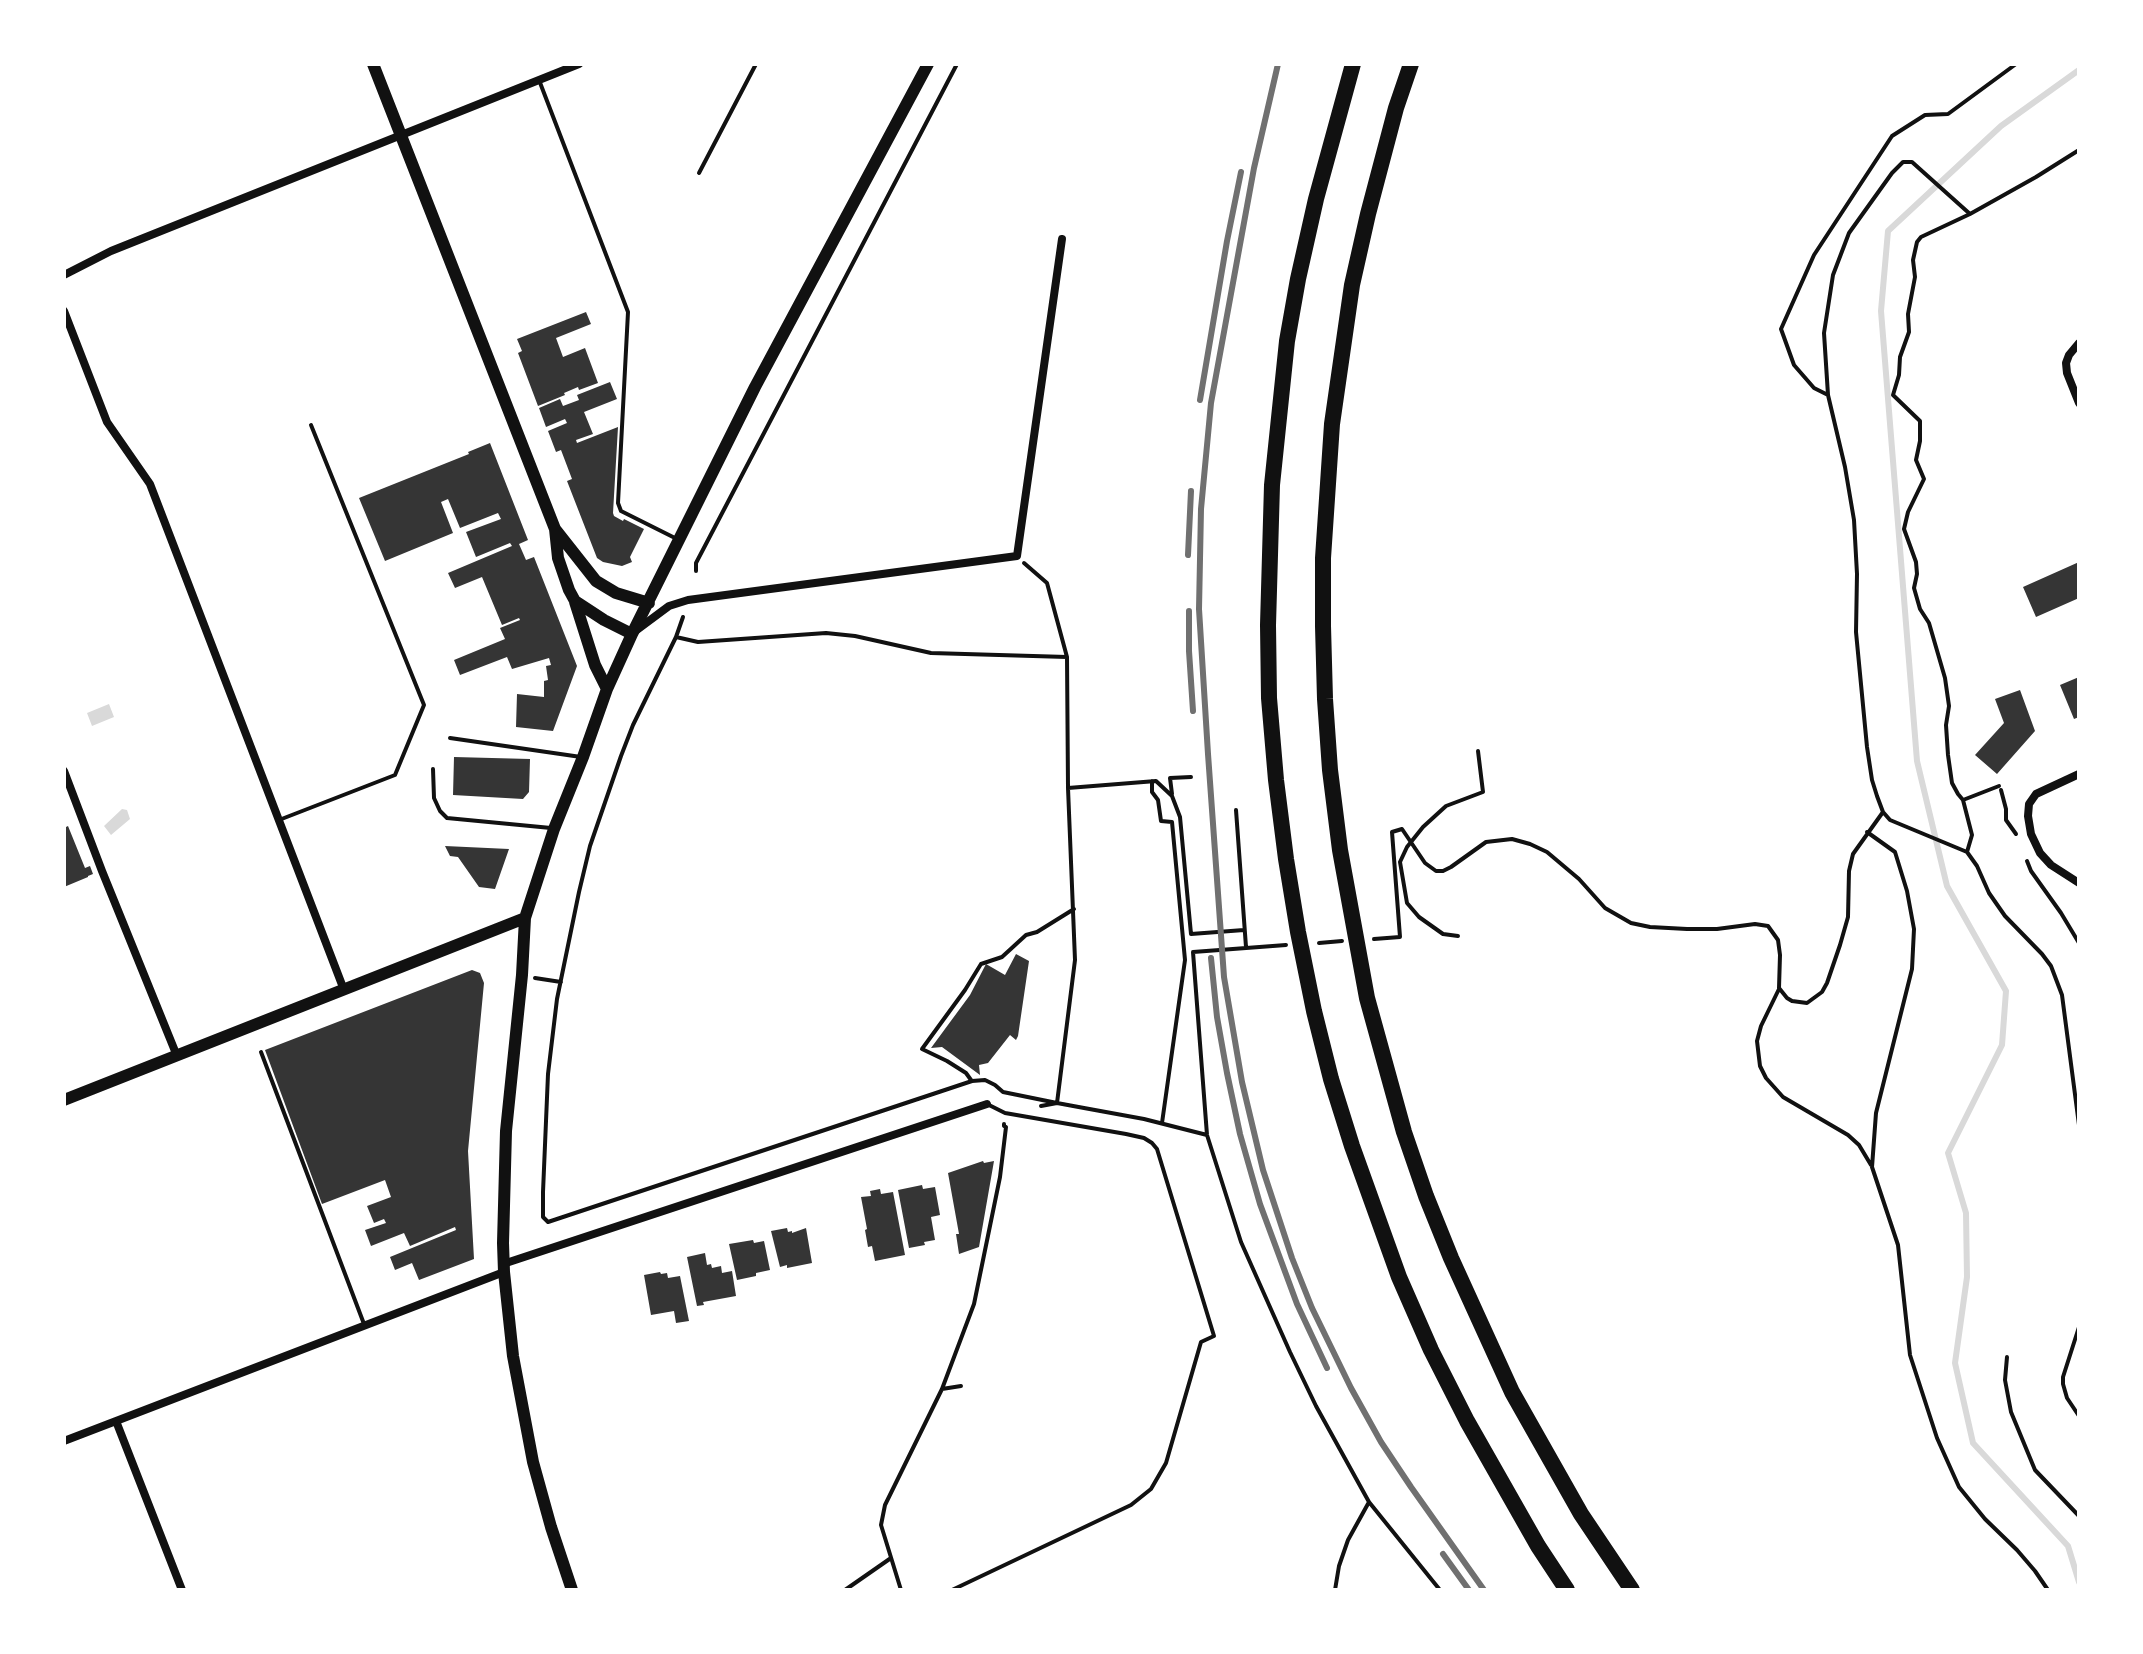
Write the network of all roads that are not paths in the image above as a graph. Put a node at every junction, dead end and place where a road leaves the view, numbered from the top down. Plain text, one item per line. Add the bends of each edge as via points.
1 (373, 64) edge
2 (579, 64) edge
3 (756, 64) edge
4 (928, 64) edge
5 (1353, 64) edge
6 (1411, 64) edge
7 (539, 80) junction
8 (400, 135) junction
9 (699, 173) dead end
10 (1062, 239) dead end
11 (64, 275) edge
12 (64, 311) edge
13 (2079, 343) edge
14 (2079, 403) edge
15 (311, 425) dead end
16 (555, 529) junction
17 (679, 540) junction
18 (575, 601) junction
19 (649, 603) junction
20 (669, 606) junction
21 (632, 634) junction
22 (607, 689) junction
23 (450, 738) dead end
24 (583, 757) junction
25 (433, 769) dead end
26 (64, 771) edge
27 (2079, 774) edge
28 (278, 821) junction
29 (554, 829) junction
30 (2079, 883) edge
31 (525, 918) junction
32 (344, 990) junction
33 (261, 1052) dead end
34 (177, 1056) junction
35 (64, 1100) edge
36 (987, 1104) joint
37 (504, 1268) junction
38 (364, 1324) junction
39 (116, 1421) junction
40 (64, 1441) edge
41 (182, 1590) edge
42 (572, 1590) edge
43 (952, 1590) edge
44 (1567, 1590) edge
45 (1632, 1590) edge

1 - 8 main road
2 - 7 street
3 - 9 lane
4 - 17 main road
5 - 44 highway via 1298,279 1276,433 1269,698 1286,859 1331,1079 1390,1252 1467,1421
6 - 45 highway via 1381,160 1352,285 1331,437 1323,626 1340,850 1381,1051 1446,1245 1525,1415
7 - 8 street
7 - 17 lane via 628,312 618,503 621,511
8 - 11 street via 111,251
8 - 16 main road
10 - 20 street via 1017,556
12 - 28 street via 107,422 150,484
13 - 14 street via 2066,363
15 - 28 lane via 424,705 395,775
16 - 18 main road via 562,576
16 - 19 main road via 596,581
17 - 19 main road
18 - 21 main road
18 - 22 main road
19 - 20 street
19 - 21 main road
20 - 21 street
21 - 22 main road
22 - 24 main road
23 - 24 lane
24 - 29 main road
25 - 29 lane via 434,798 447,818
26 - 34 street
27 - 30 street via 2041,790 2029,804 2029,823 2040,853
28 - 32 street
29 - 31 main road
31 - 32 main road
31 - 37 main road via 506,1131
32 - 34 main road
33 - 38 lane
34 - 35 main road
36 - 37 street
36 - 43 lane via 1005,1113 1152,1143 1214,1336 1201,1342 1166,1463 1151,1489 1131,1505
37 - 38 street
37 - 42 main road via 513,1356 533,1462
38 - 39 street
39 - 40 street
39 - 41 street

